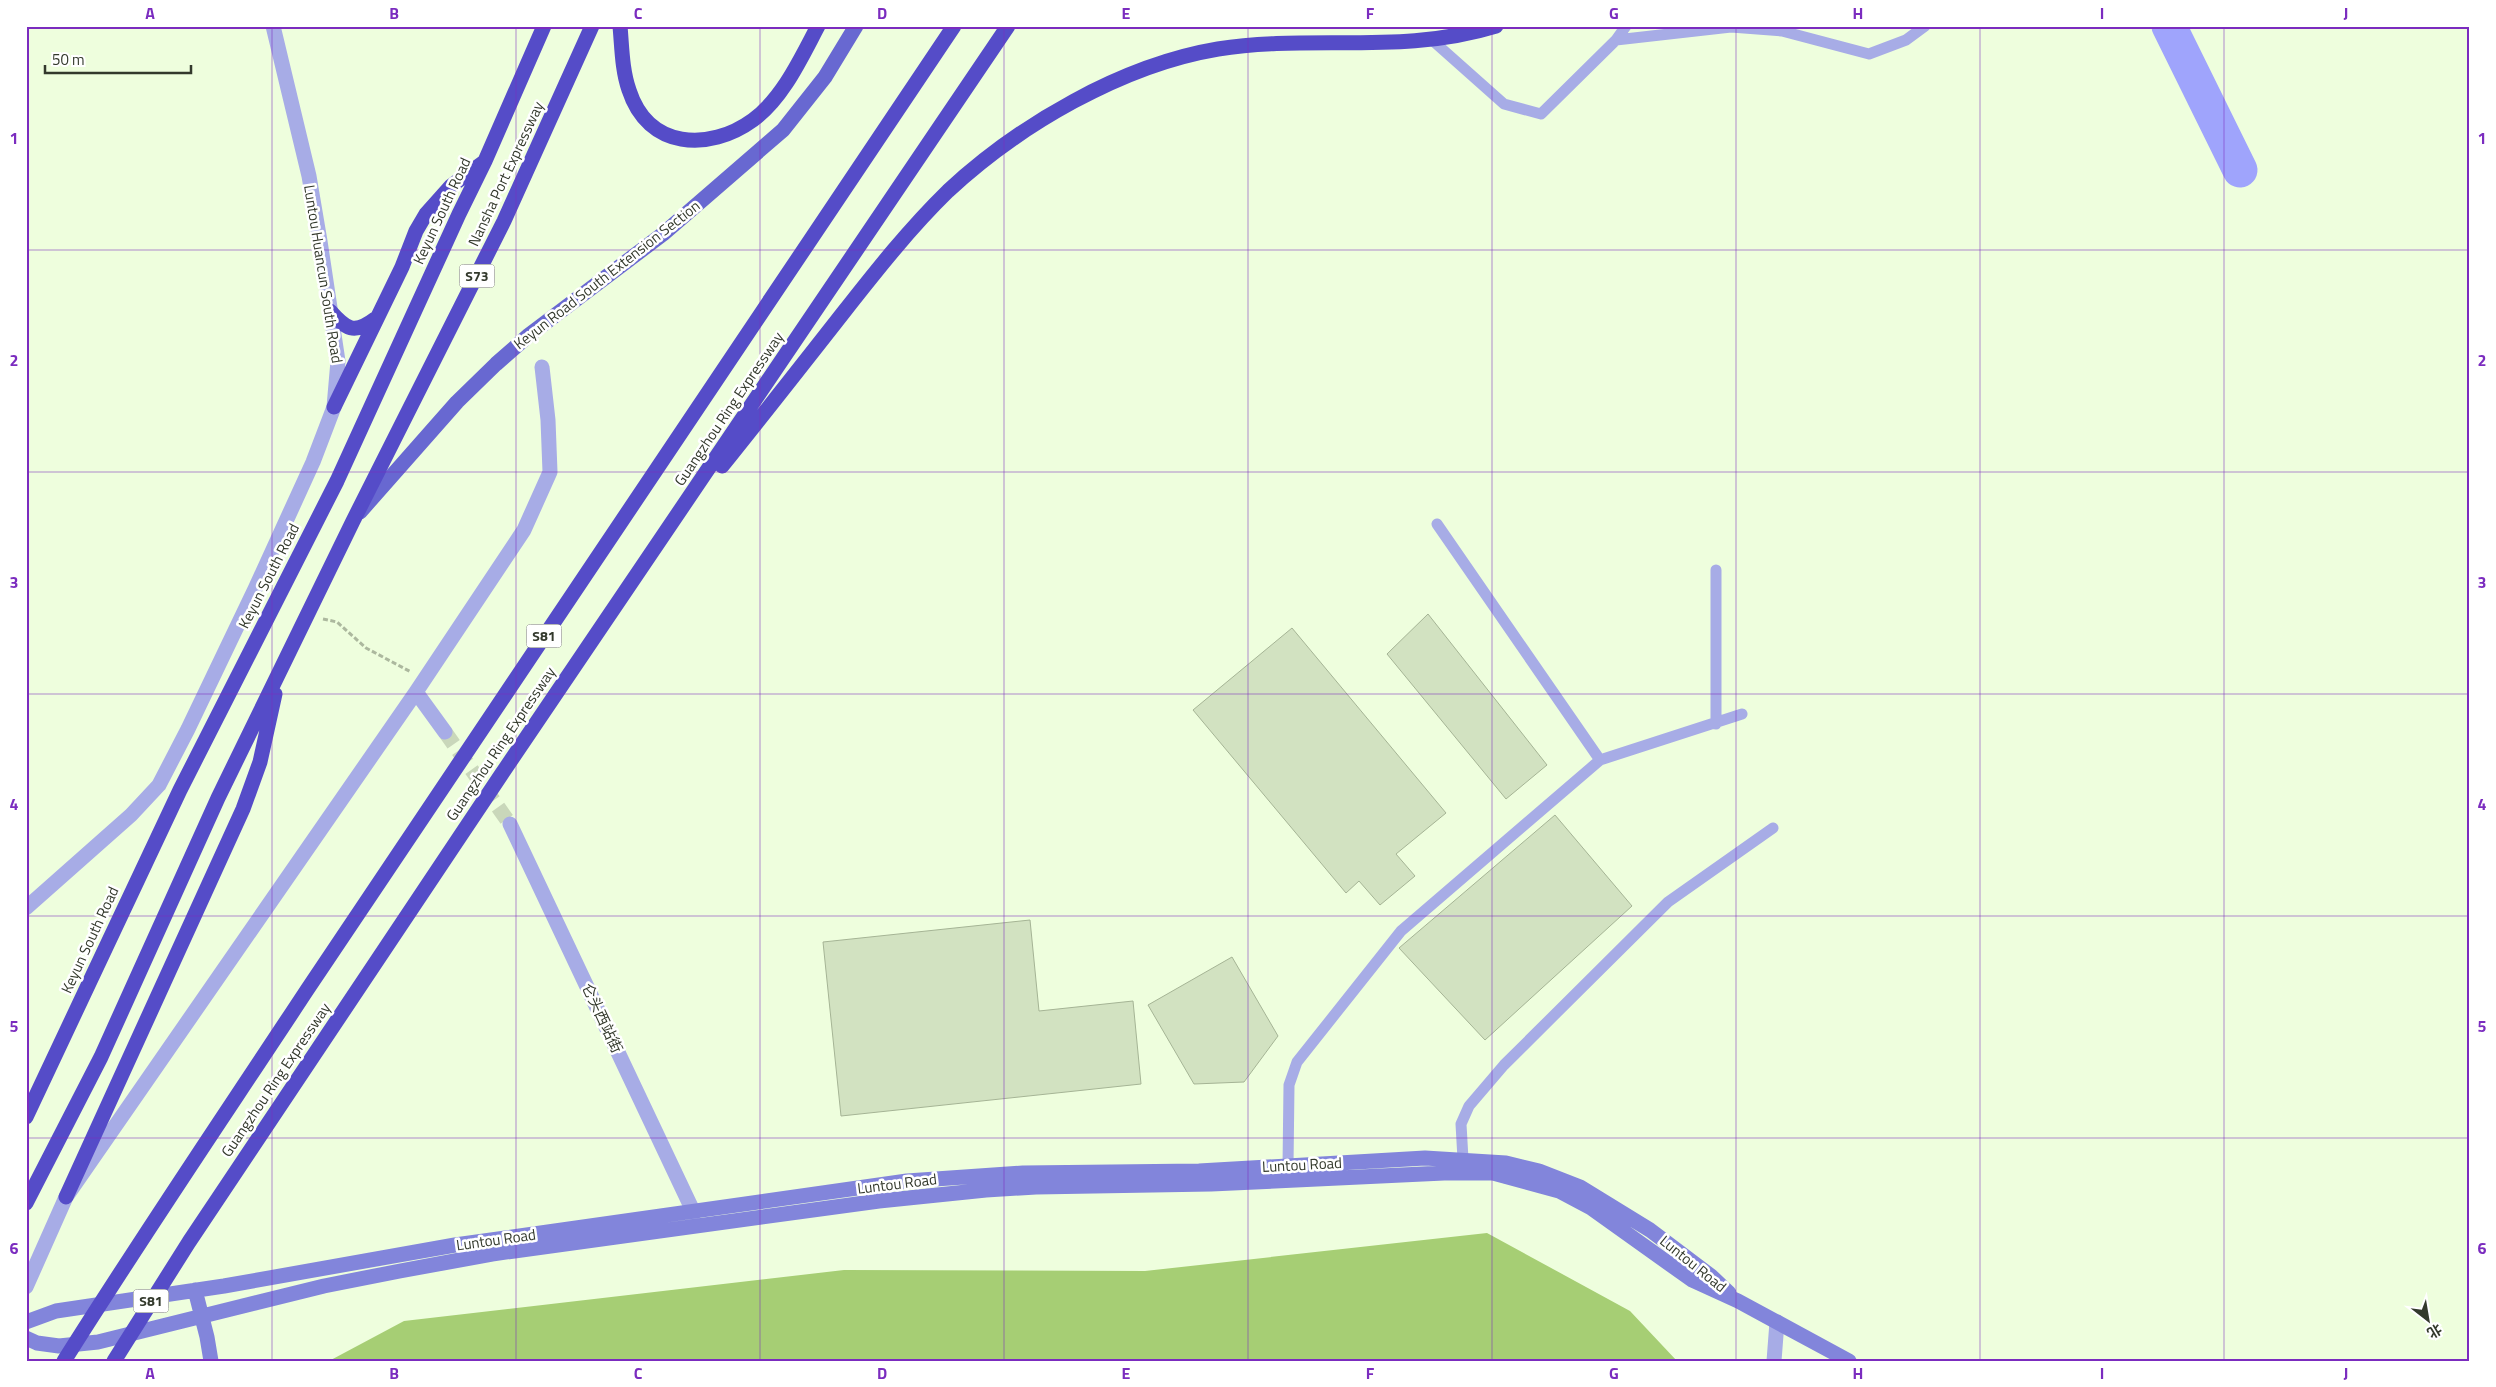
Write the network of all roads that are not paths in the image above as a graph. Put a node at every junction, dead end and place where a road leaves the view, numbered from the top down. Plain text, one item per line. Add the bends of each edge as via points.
1 (273, 26) edge
2 (543, 26) edge
3 (592, 26) edge
4 (620, 26) edge
5 (818, 26) edge
6 (856, 26) edge
7 (942, 26) edge
8 (954, 26) edge
9 (1008, 26) edge
10 (1496, 26) edge
11 (1626, 26) edge
12 (1925, 26) edge
13 (1432, 40) junction
14 (1616, 40) junction
15 (485, 161) junction
16 (330, 311) junction
17 (376, 319) junction
18 (756, 326) junction
19 (542, 367) dead end
20 (334, 407) junction
21 (352, 521) junction
22 (1437, 524) dead end
23 (654, 551) junction
24 (1716, 570) dead end
25 (279, 673) junction
26 (421, 686) junction
27 (1742, 714) dead end
28 (1716, 724) junction
29 (445, 732) tunnel mouth
30 (1600, 760) junction
31 (510, 824) tunnel mouth
32 (1773, 828) dead end
33 (26, 908) edge
34 (26, 1117) edge
35 (1462, 1159) junction
36 (1288, 1166) junction
37 (66, 1197) junction
38 (26, 1203) edge
39 (694, 1213) junction
40 (26, 1287) edge
41 (195, 1290) junction
42 (1738, 1301) junction
43 (202, 1316) junction
44 (26, 1322) edge
45 (1777, 1322) junction
46 (26, 1338) edge
47 (64, 1361) edge
48 (114, 1361) edge
49 (211, 1361) edge
50 (1774, 1361) edge
51 (1849, 1361) edge

1 - 16 street, Luntou Huancun South Road via 309,176
2 - 15 highway, Keyun South Road
3 - 21 highway, Nansha Port Expressway / S73 via 504,221
4 - 5 highway via 624,71 639,110 653,126 692,141 712,140 754,119 786,82
6 - 21 main road, Keyun Road South Extension Section via 825,77 783,130 663,234 529,335 496,364 457,402
7 - 18 highway
8 - 18 highway, Guangzhou Ring Expressway / S81
9 - 23 highway, Guangzhou Ring Expressway / S81
10 - 13 highway
11 - 14 lane
12 - 14 lane via 1906,40 1869,54 1782,31 1731,27
13 - 14 lane via 1504,104 1541,114
13 - 23 highway via 1254,44 1215,50 1176,59 1132,76 1070,104 1036,124 976,167 924,216 869,280
15 - 17 highway via 451,186 426,214
15 - 34 highway, Keyun South Road via 337,481 180,790
16 - 17 highway via 342,324 354,330
16 - 20 street, Luntou Huancun South Road via 338,361
17 - 20 highway
18 - 47 highway, Guangzhou Ring Expressway / S81 via 476,735 136,1246
19 - 26 street via 550,472 524,530
20 - 33 street, Luntou Huancun South Road via 313,462 255,589 159,785 131,815
21 - 25 highway
22 - 30 lane
23 - 48 highway, Guangzhou Ring Expressway / S81 via 495,783 189,1242
24 - 28 lane
25 - 37 highway via 260,762 243,809
25 - 38 highway via 218,798 101,1057
26 - 29 street
26 - 37 street
27 - 28 lane
28 - 30 lane
30 - 36 lane via 1401,931 1297,1062 1289,1086
31 - 39 street, 仑头西站街
32 - 35 lane via 1668,902 1504,1065 1469,1106 1461,1124
35 - 36 street, Luntou Road
35 - 42 street, Luntou Road via 1506,1163 1540,1171 1580,1187 1650,1230 1711,1276
36 - 39 street, Luntou Road via 946,1178
37 - 40 street
39 - 41 street, Luntou Road via 455,1245
41 - 43 street
41 - 44 street, Luntou Road via 56,1311
42 - 43 street, Luntou Road via 1692,1280 1591,1208 1559,1191 1493,1174 1444,1173 1220,1184 1028,1188 898,1199 492,1254 324,1286
42 - 45 street, Luntou Road
43 - 46 street, Luntou Road via 98,1342 59,1346
43 - 49 street
45 - 50 street
45 - 51 street, Luntou Road

